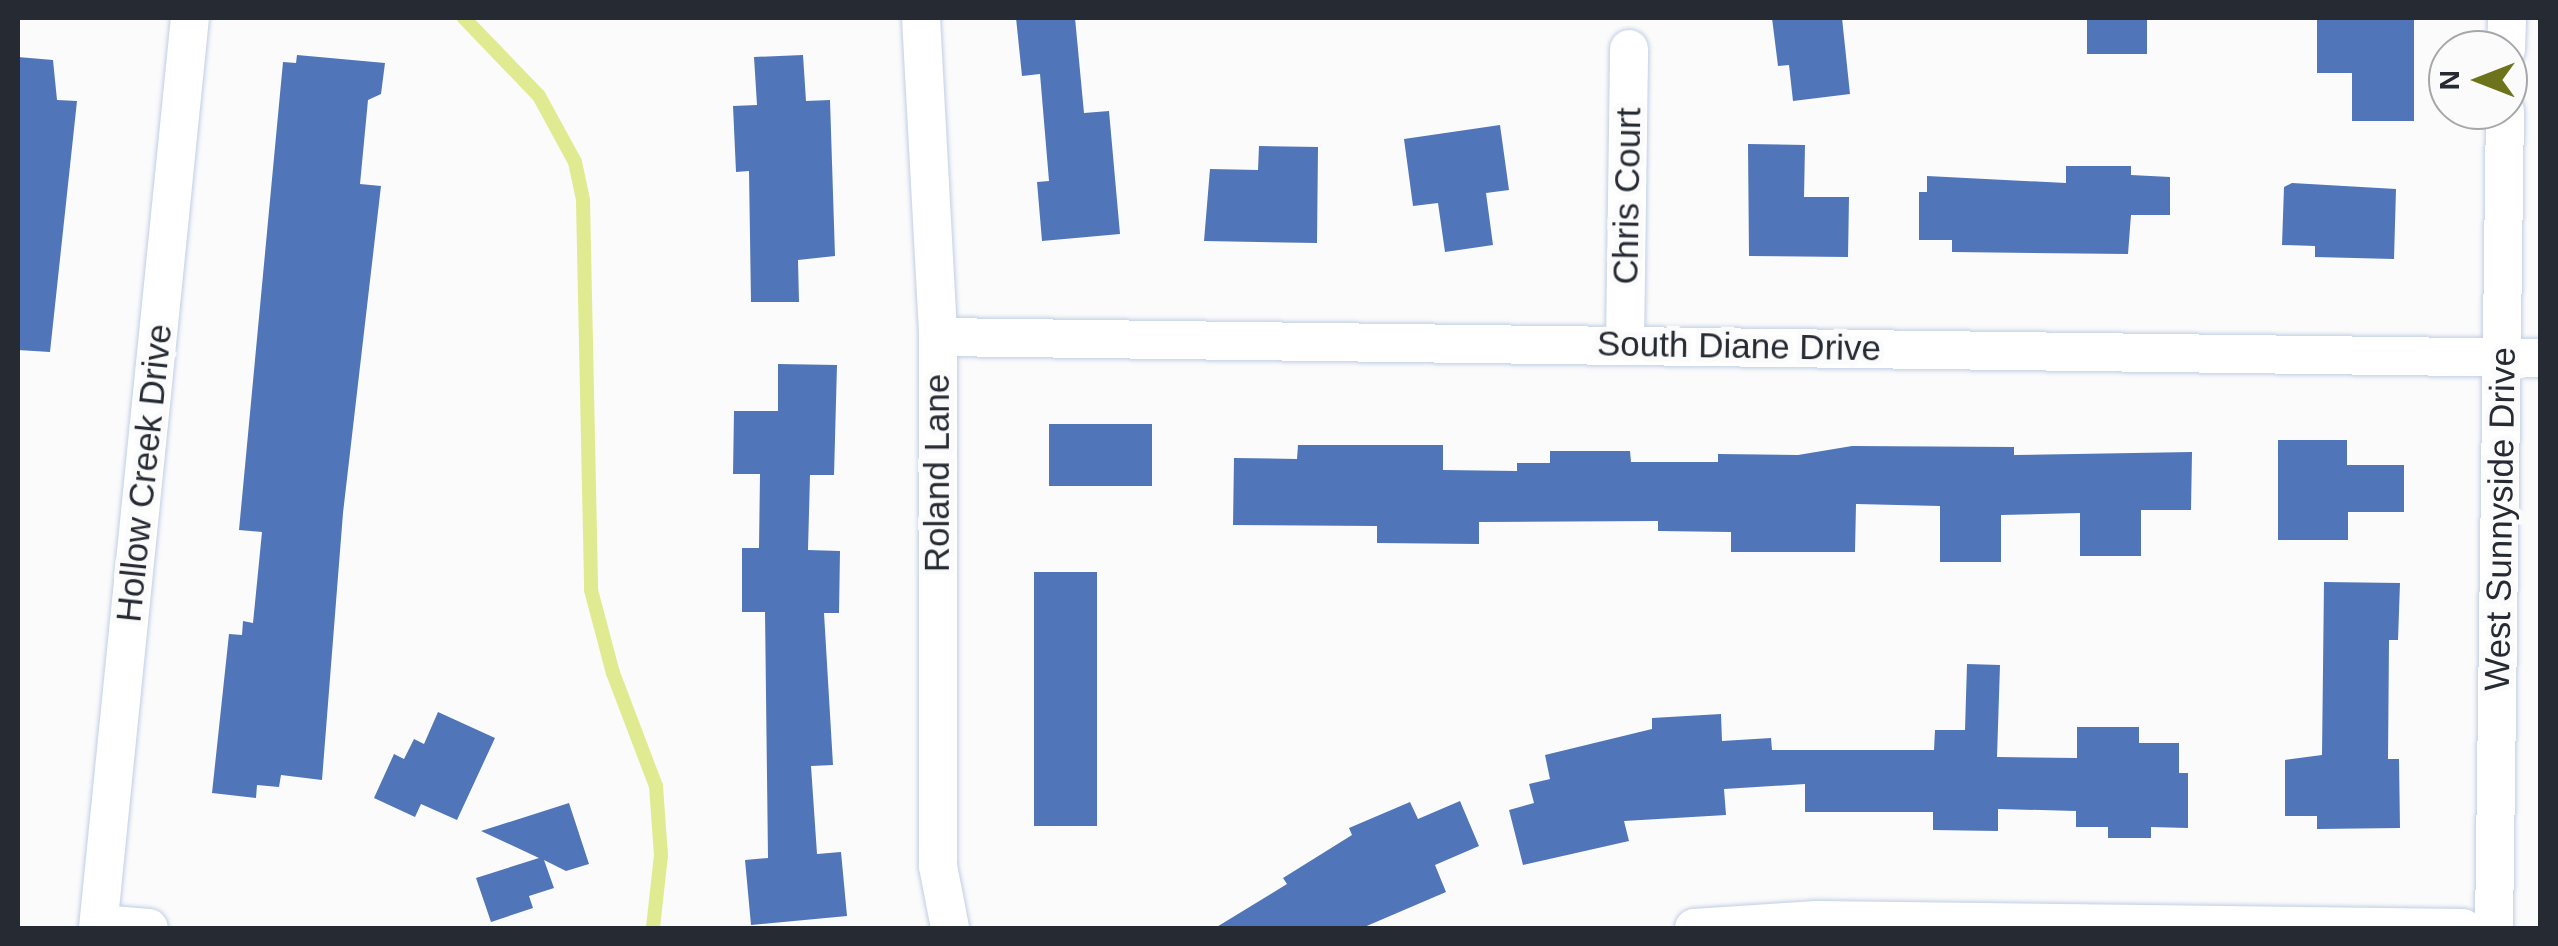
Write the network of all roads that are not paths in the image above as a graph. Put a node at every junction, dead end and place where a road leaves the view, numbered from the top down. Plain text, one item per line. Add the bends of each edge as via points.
1 (190, 18) edge
2 (922, 18) edge
3 (1629, 48) dead end
4 (2505, 130) edge
5 (938, 337) junction
6 (1625, 344) junction
7 (2502, 358) junction
8 (2540, 358) edge
9 (98, 926) edge
10 (149, 928) edge
11 (950, 928) edge
12 (1694, 928) edge
13 (2462, 928) edge
14 (2494, 928) edge

1 - 9 street, Hollow Creek Drive
2 - 5 street, Roland Lane
3 - 6 street, Chris Court
4 - 7 street, West Sunnyside Drive
5 - 6 street, South Diane Drive
5 - 11 street, Roland Lane via 935,781 938,866
6 - 7 street, South Diane Drive
7 - 8 street, South Diane Drive
7 - 14 street, West Sunnyside Drive
9 - 10 street
12 - 13 street via 1817,920

